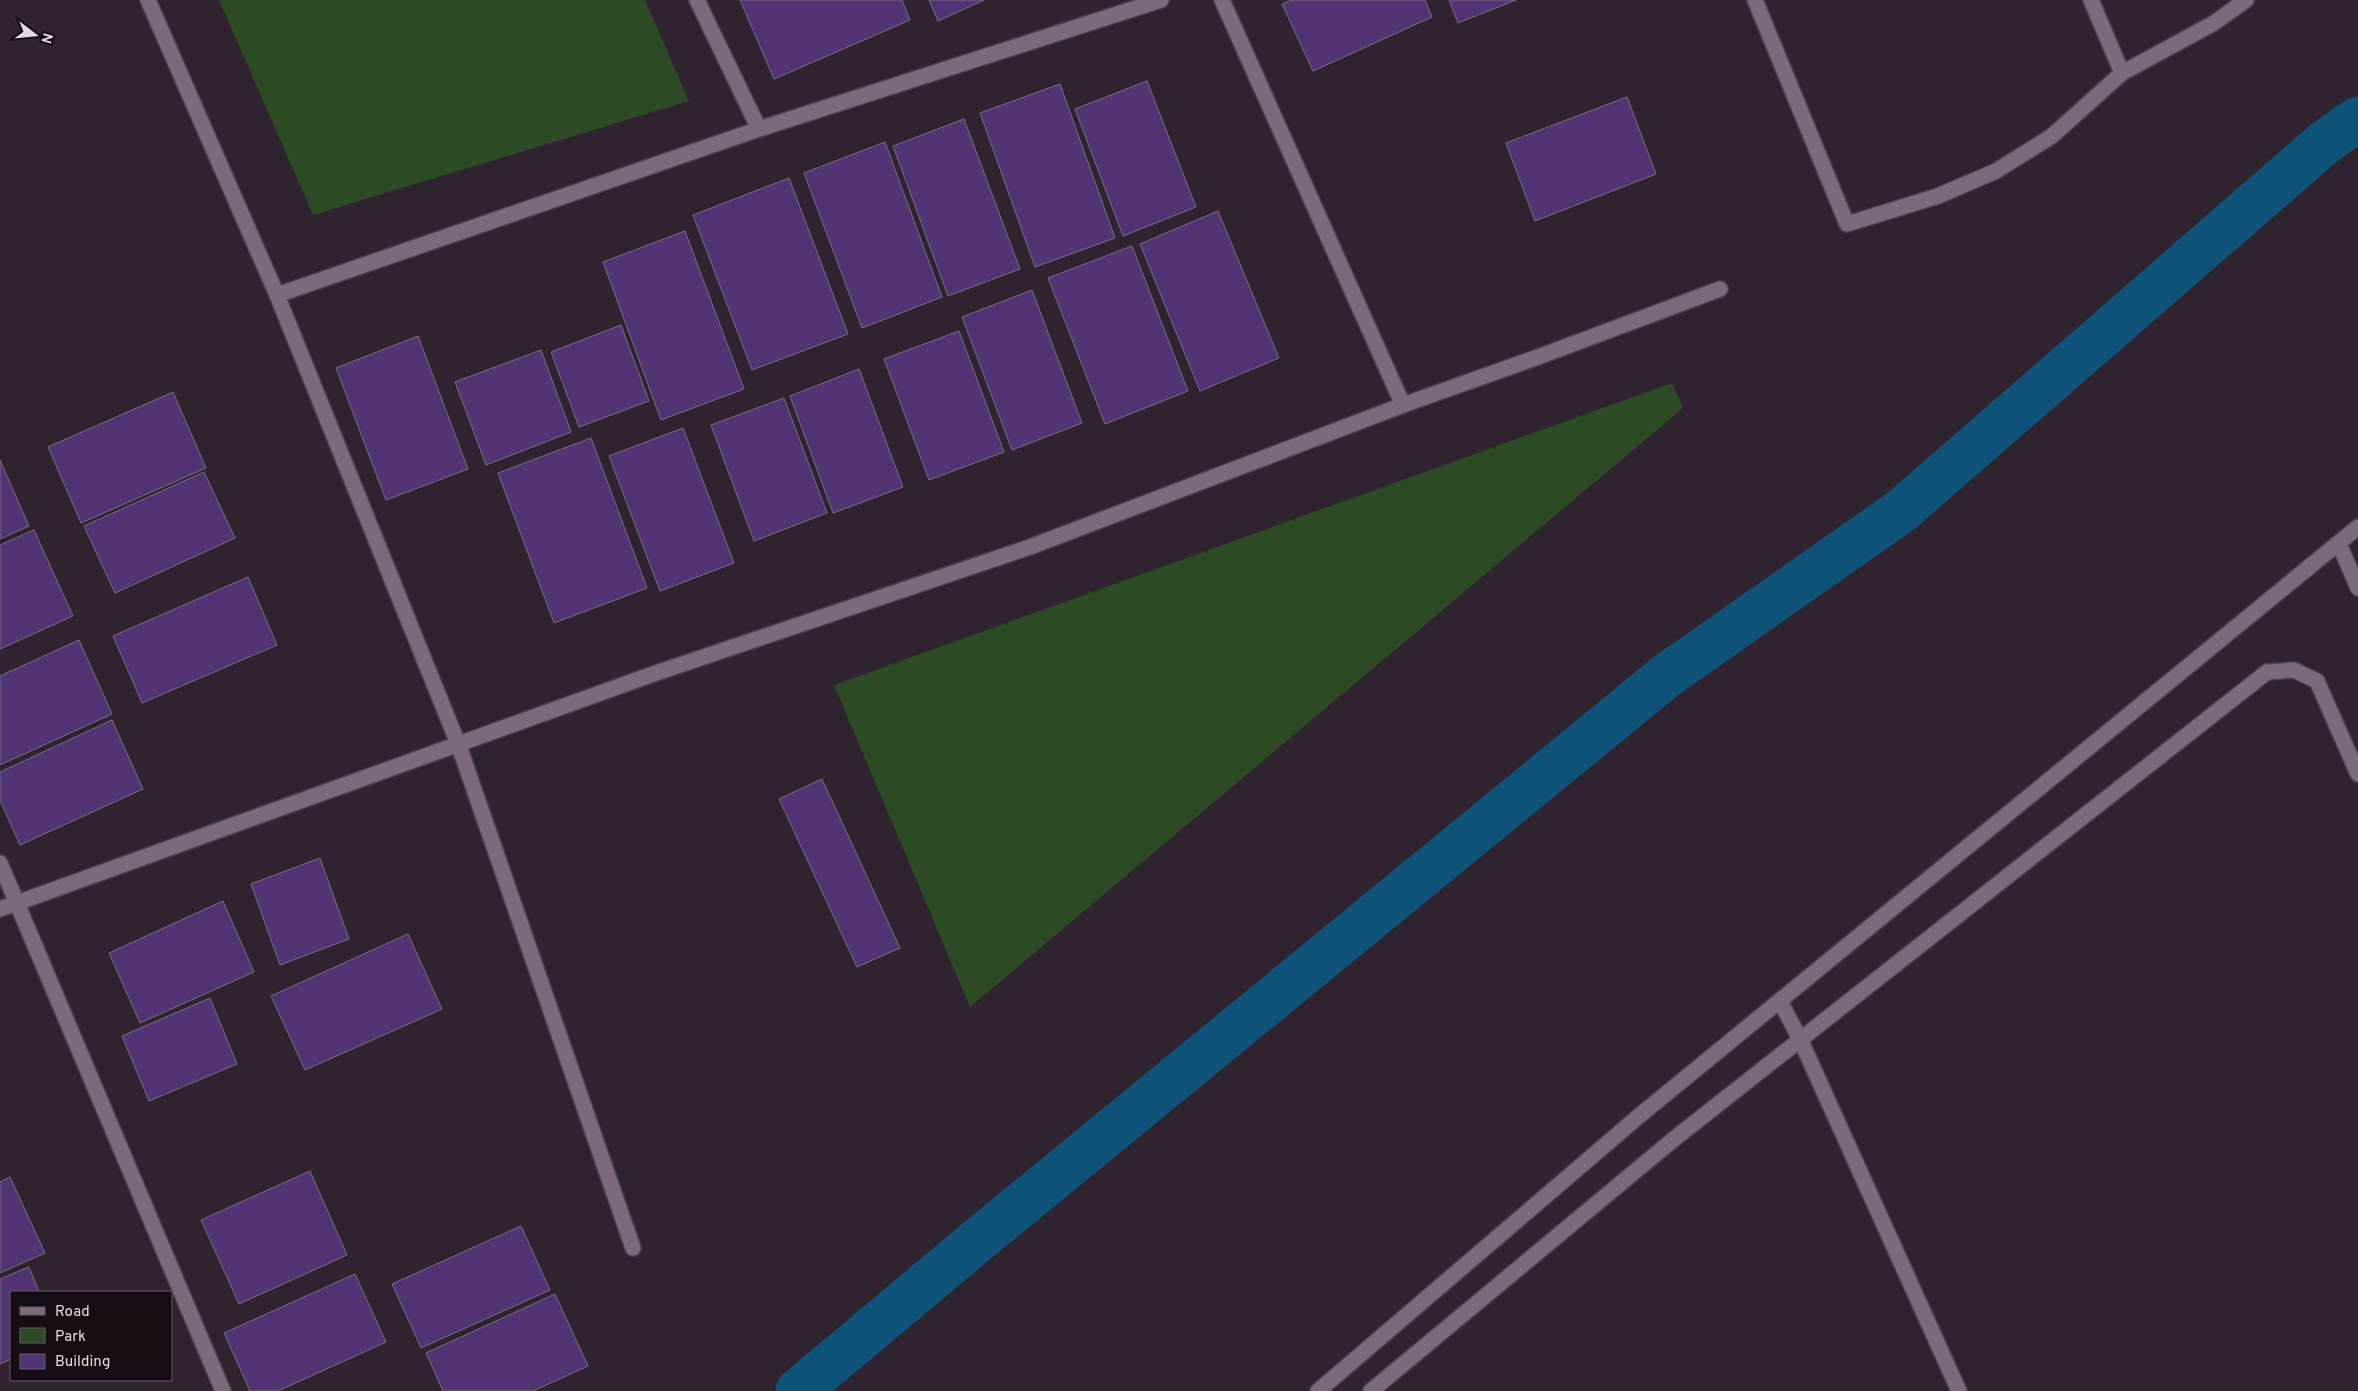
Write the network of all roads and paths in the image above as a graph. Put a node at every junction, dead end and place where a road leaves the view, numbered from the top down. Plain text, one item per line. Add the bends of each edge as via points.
1 (148, 0) edge
2 (697, 0) edge
3 (1161, 0) edge
4 (1222, 0) edge
5 (1755, 0) edge
6 (2090, 0) edge
7 (2246, 0) edge
8 (2122, 74) junction
9 (759, 129) junction
10 (1720, 289) dead end
11 (277, 294) junction
12 (1404, 405) junction
13 (2358, 527) edge
14 (2339, 544) junction
15 (2358, 588) edge
16 (459, 746) junction
17 (2358, 774) edge
18 (0, 863) edge
19 (18, 902) junction
20 (0, 909) edge
21 (1780, 1001) junction
22 (1801, 1041) junction
23 (633, 1248) dead end
24 (223, 1391) edge
25 (1318, 1391) edge
26 (1371, 1391) edge
27 (1959, 1391) edge

1 - 11 street
2 - 9 street
3 - 9 street
4 - 12 street
5 - 8 street via 1847,224 1938,196 1996,171 2052,136
6 - 8 street
7 - 8 street via 2214,24
9 - 11 street
10 - 12 street
11 - 16 street
12 - 16 street via 1030,547 656,673
13 - 14 street
14 - 15 street
14 - 21 street
16 - 19 street
16 - 23 street
17 - 22 street via 2317,682 2294,670 2267,672
18 - 19 street
19 - 20 street
19 - 24 street
21 - 22 street
21 - 25 street via 1639,1116
22 - 26 street via 1674,1139
22 - 27 street

